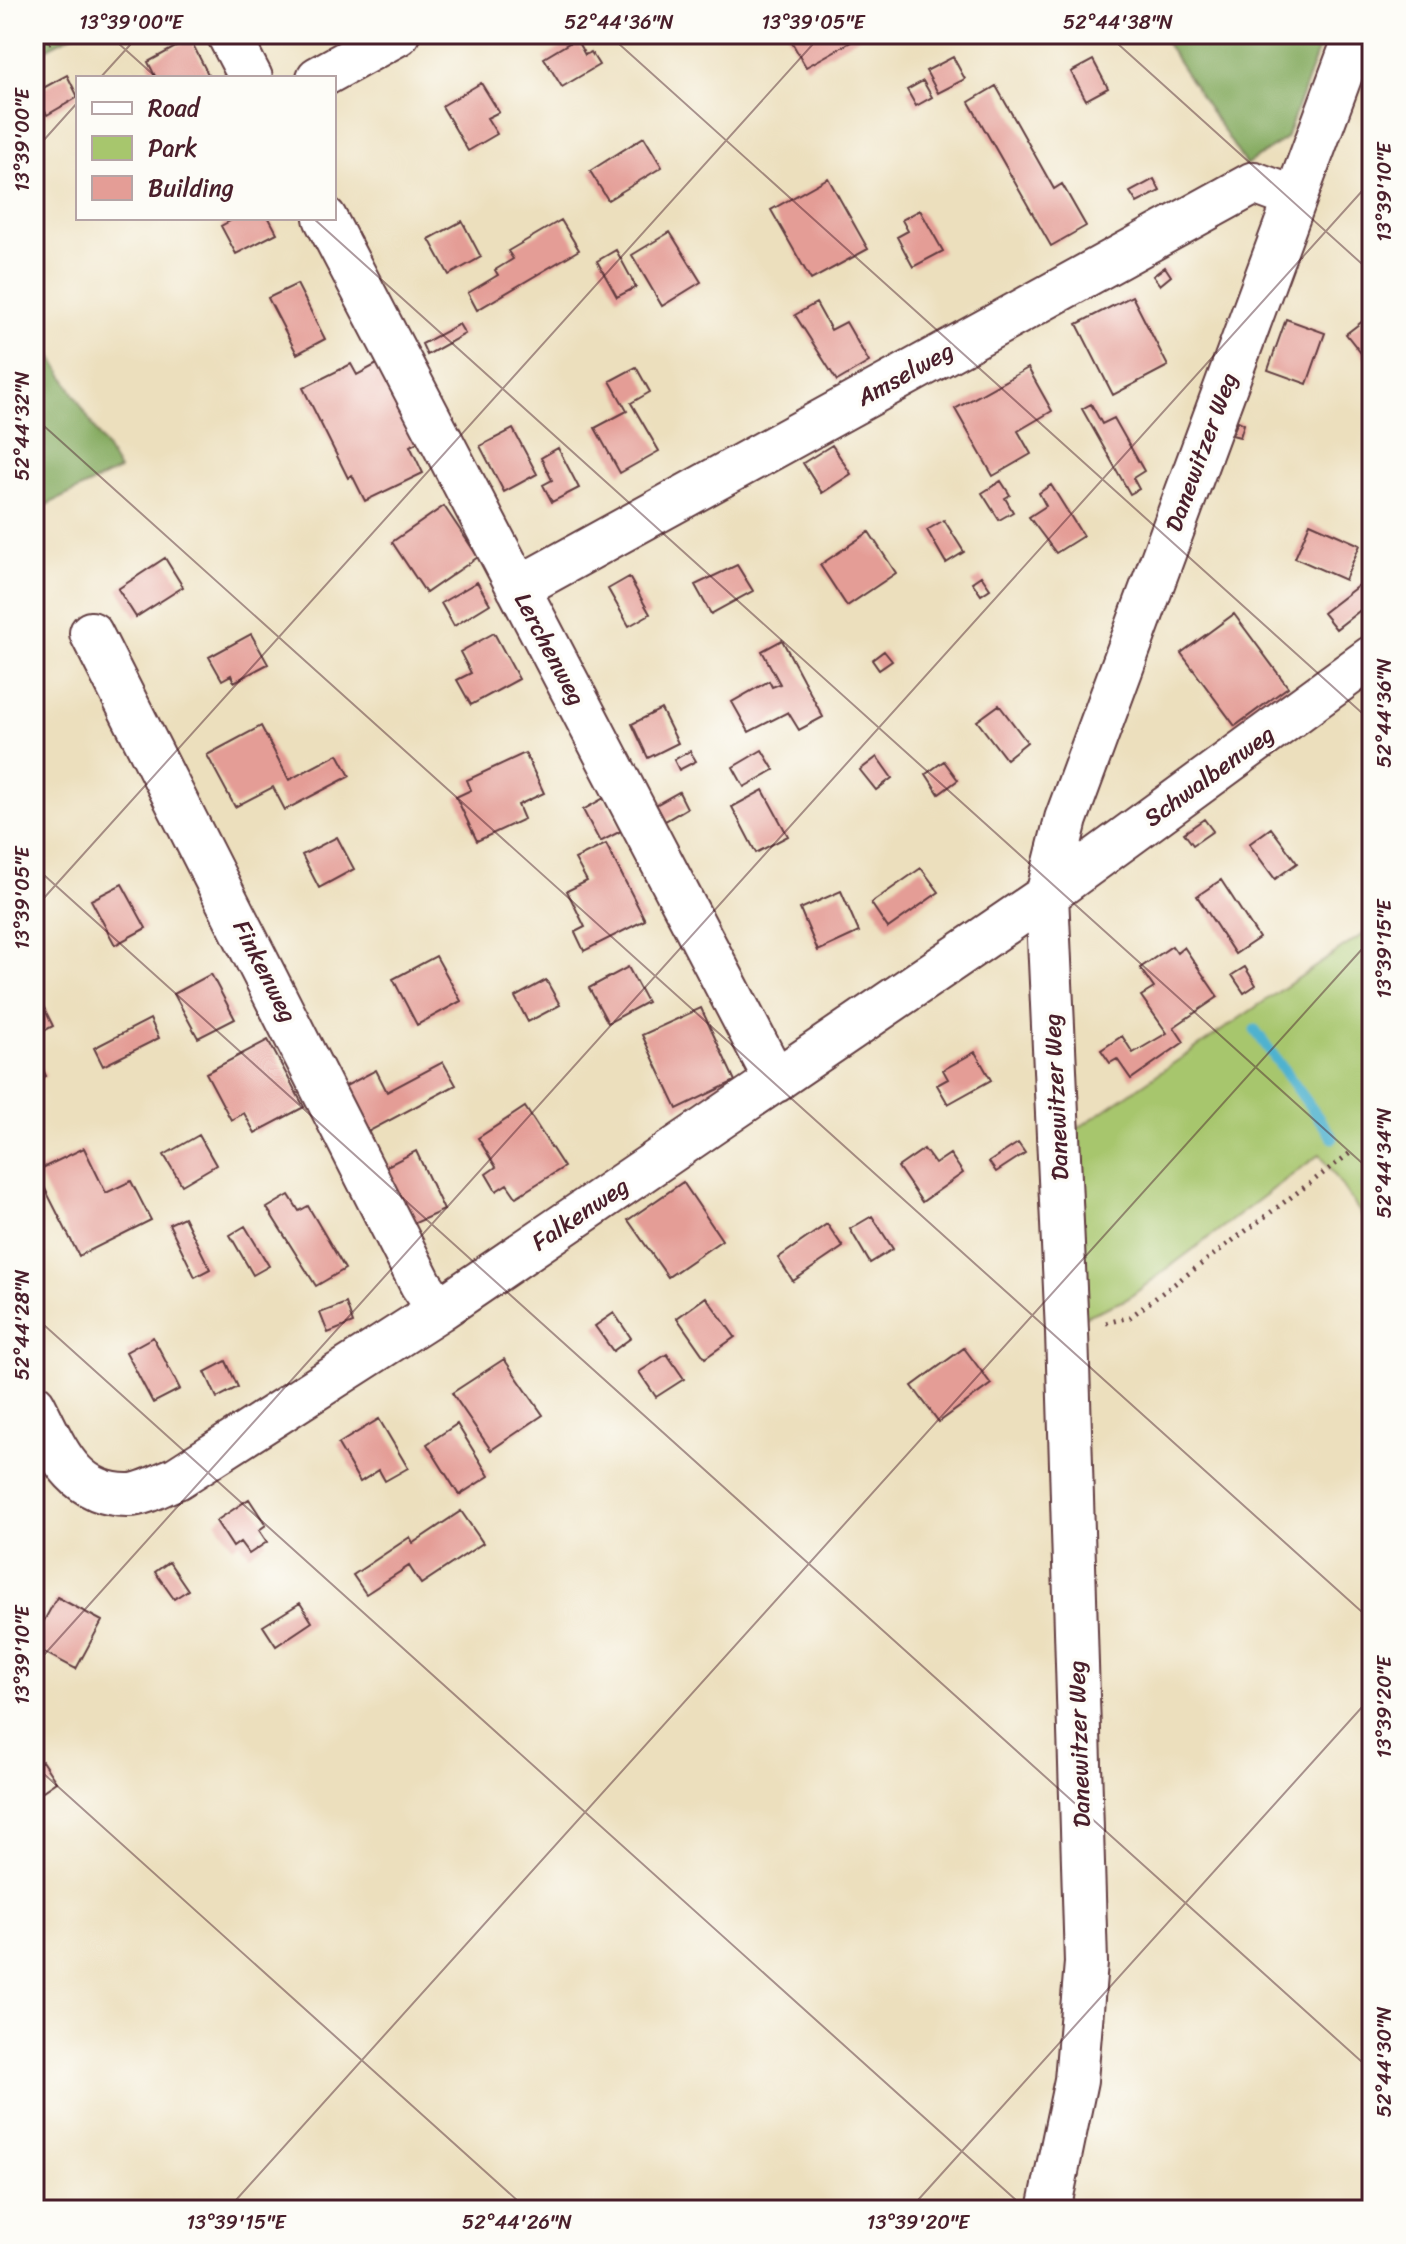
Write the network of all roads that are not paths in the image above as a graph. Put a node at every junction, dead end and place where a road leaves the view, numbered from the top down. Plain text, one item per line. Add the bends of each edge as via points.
1 (228, 34) edge
2 (398, 34) edge
3 (1356, 34) edge
4 (250, 76) edge
5 (322, 76) edge
6 (1295, 198) junction
7 (326, 220) edge
8 (518, 588) junction
9 (91, 633) dead end
10 (1372, 657) edge
11 (1047, 895) junction
12 (776, 1081) junction
13 (439, 1310) junction
14 (34, 1405) edge
15 (1049, 2210) edge

1 - 4 street
2 - 5 street
3 - 6 street, Danewitzer Weg
6 - 8 street, Amselweg via 1254,183
6 - 11 street, Danewitzer Weg via 1066,819
7 - 8 street, Lerchenweg
8 - 12 street, Lerchenweg
9 - 13 street, Finkenweg via 421,1284
10 - 11 street, Schwalbenweg
11 - 12 street, Falkenweg
11 - 15 street, Danewitzer Weg via 1067,1332 1086,1963 1076,2080
12 - 13 street, Falkenweg
13 - 14 street, Falkenweg via 177,1478 131,1495 97,1489 68,1471

